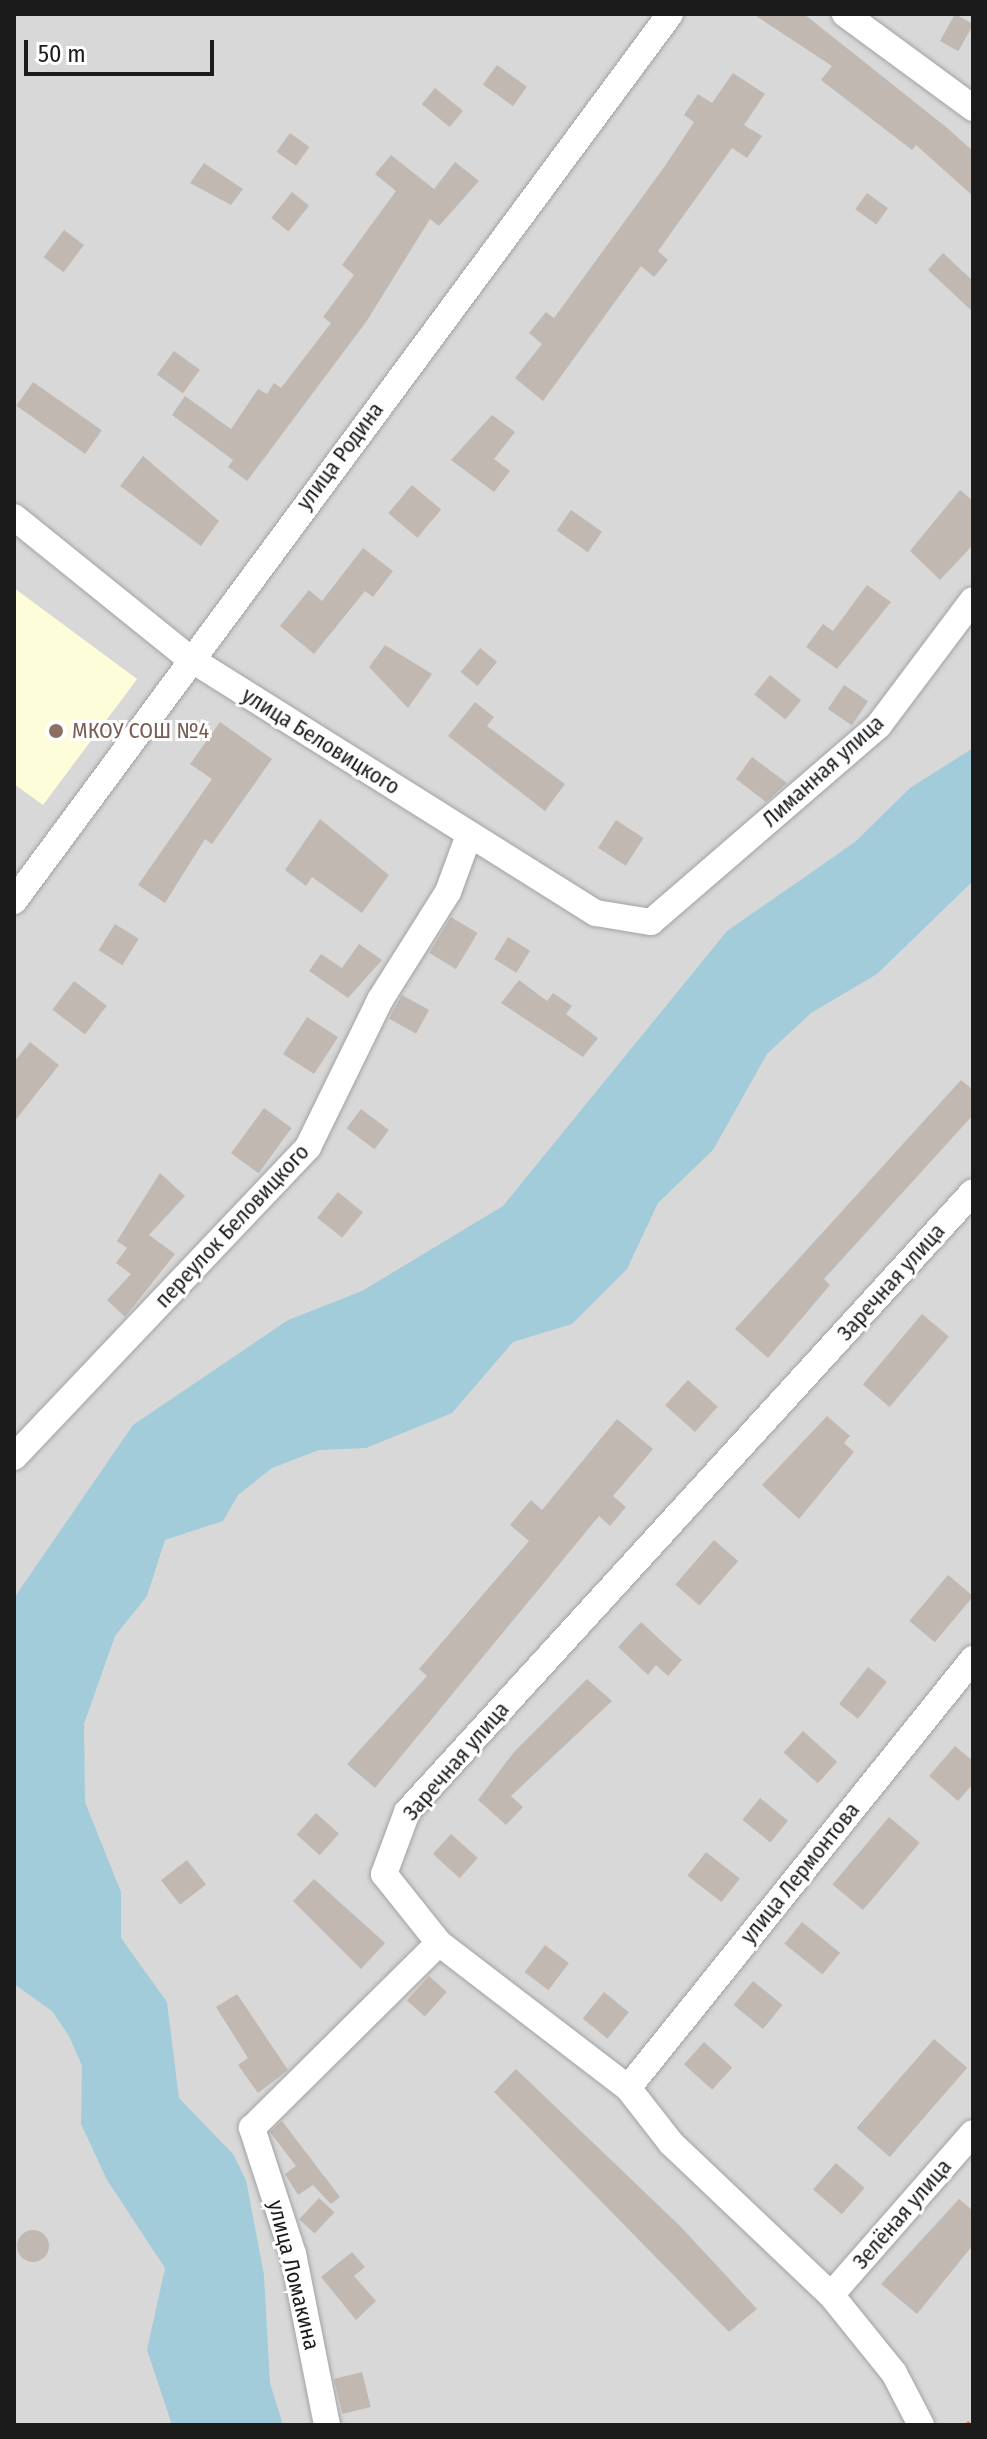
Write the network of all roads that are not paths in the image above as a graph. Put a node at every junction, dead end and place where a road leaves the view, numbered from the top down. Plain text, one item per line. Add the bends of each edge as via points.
1 (670, 14) edge
2 (845, 14) edge
3 (973, 108) edge
4 (14, 517) edge
5 (973, 600) edge
6 (189, 658) junction
7 (469, 835) junction
8 (14, 901) edge
9 (651, 922) joint
10 (973, 1192) edge
11 (14, 1457) edge
12 (973, 1659) edge
13 (439, 1943) junction
14 (628, 2088) junction
15 (973, 2133) edge
16 (831, 2295) junction
17 (327, 2425) edge
18 (921, 2425) edge

1 - 6 street, улица Родина
2 - 3 street
4 - 6 street, улица Беловицкого
5 - 9 street, Лиманная улица via 879,725
6 - 7 street, улица Беловицкого
6 - 8 street, улица Родина
7 - 9 street, улица Беловицкого via 596,913
7 - 11 street, переулок Беловицкого via 448,892 380,1000 308,1147
10 - 13 street, Заречная улица via 407,1812 384,1874
12 - 14 street, улица Лермонтова
13 - 14 street, Заречная улица
13 - 17 street, улица Ломакина via 252,2128 293,2254
14 - 16 street, Заречная улица via 671,2143
15 - 16 street, Зелёная улица
16 - 18 street, Заречная улица via 894,2373

